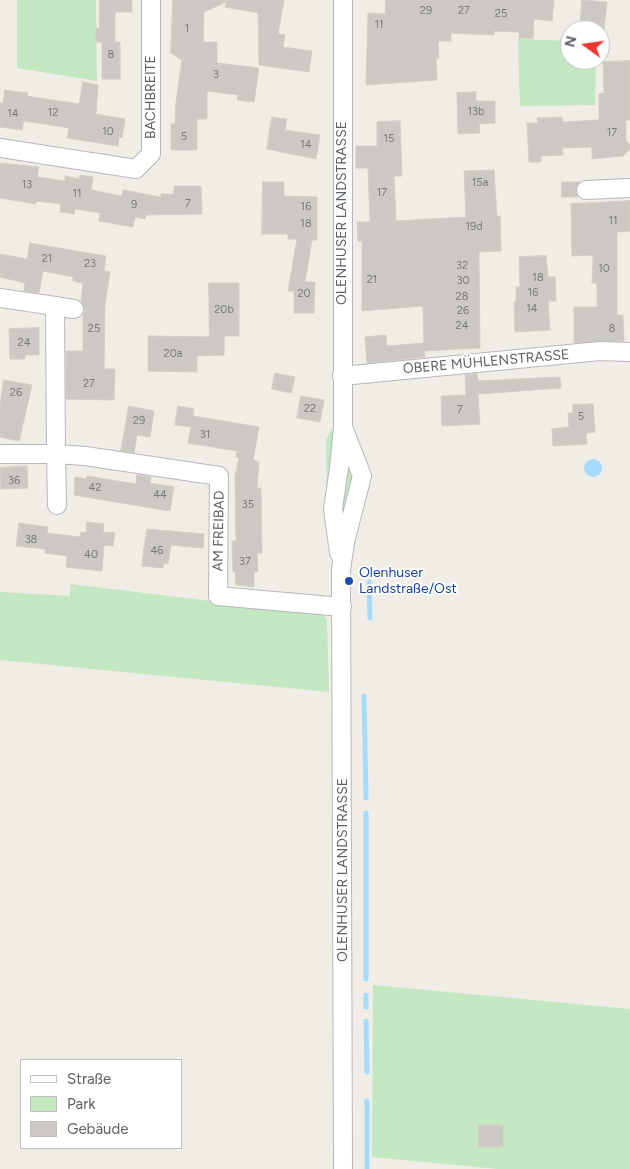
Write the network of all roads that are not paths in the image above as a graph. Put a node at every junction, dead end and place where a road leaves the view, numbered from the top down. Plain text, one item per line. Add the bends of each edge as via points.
1 (151, 0) edge
2 (343, 0) edge
3 (0, 148) edge
4 (630, 188) edge
5 (586, 190) dead end
6 (0, 298) edge
7 (55, 306) junction
8 (74, 309) dead end
9 (630, 352) edge
10 (342, 376) junction
11 (342, 426) junction
12 (0, 454) edge
13 (56, 454) junction
14 (57, 505) dead end
15 (341, 570) junction
16 (342, 607) junction
17 (343, 1169) edge

1 - 3 street, BACHBREITE via 151,154 136,169
2 - 10 street, OLENHUSER LANDSTRASSE
4 - 5 street
6 - 7 street
7 - 8 street
7 - 13 street
9 - 10 street, OBERE MÜHLENSTRASSE via 591,352
10 - 11 street, OLENHUSER LANDSTRASSE
11 - 15 street, OLENHUSER LANDSTRASSE via 333,509
11 - 15 street, OLENHUSER LANDSTRASSE via 362,476
12 - 13 street, AM FREIBAD
13 - 14 street
13 - 16 street, AM FREIBAD via 219,476 218,596
15 - 16 street, OLENHUSER LANDSTRASSE
16 - 17 street, OLENHUSER LANDSTRASSE

